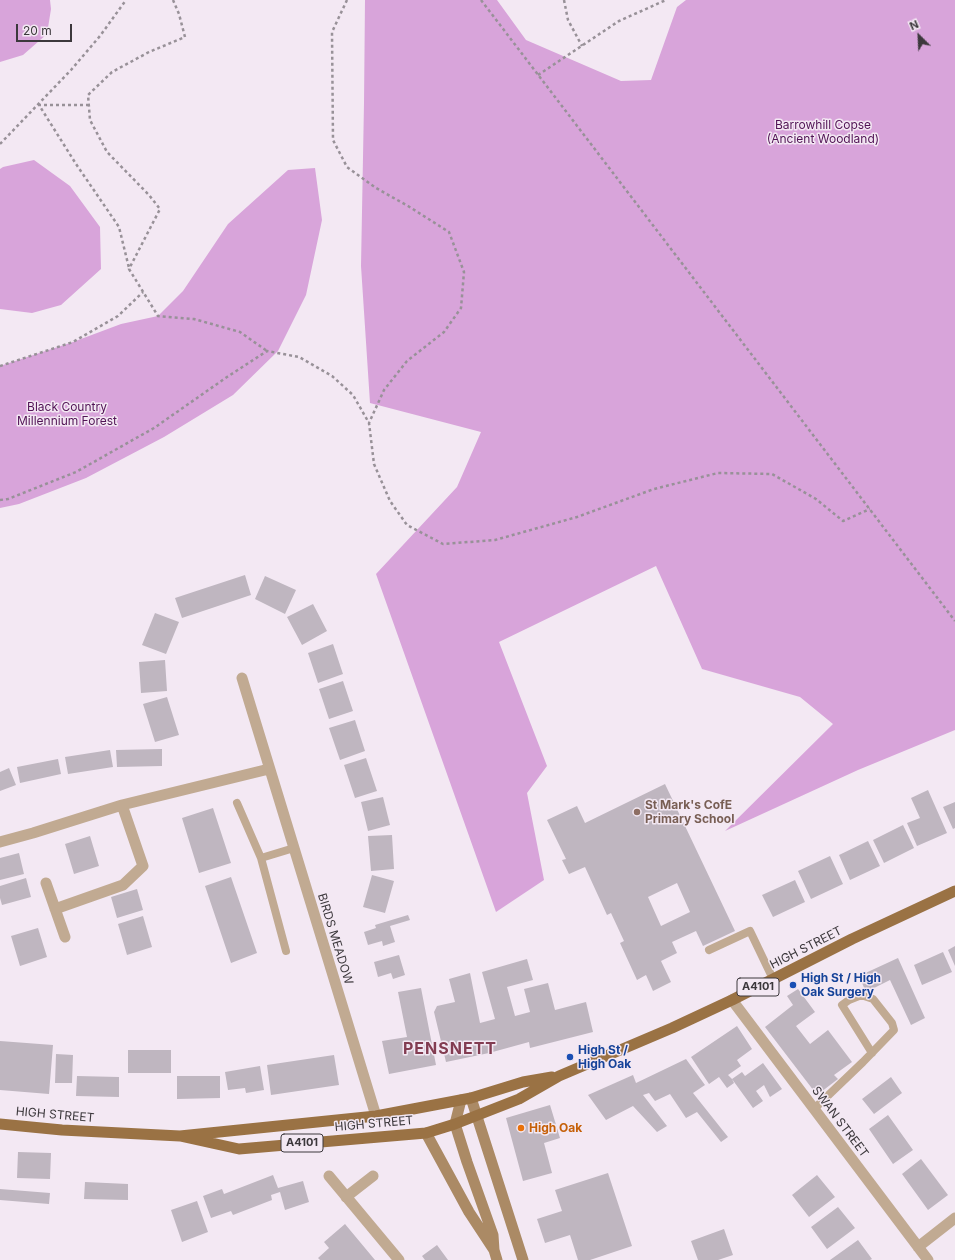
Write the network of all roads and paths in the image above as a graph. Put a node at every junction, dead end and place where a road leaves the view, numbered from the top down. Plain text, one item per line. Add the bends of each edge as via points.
1 (126, 0) edge
2 (173, 0) edge
3 (347, 0) edge
4 (481, 0) edge
5 (564, 0) edge
6 (666, 0) edge
7 (582, 46) junction
8 (538, 75) junction
9 (39, 105) junction
10 (89, 105) junction
11 (0, 144) edge
12 (129, 269) junction
13 (144, 292) junction
14 (267, 352) junction
15 (0, 366) edge
16 (369, 424) junction
17 (0, 500) edge
18 (870, 509) junction
19 (955, 621) edge
20 (242, 678) dead end
21 (269, 769) junction
22 (237, 803) dead end
23 (122, 805) junction
24 (0, 842) edge
25 (294, 848) junction
26 (260, 858) junction
27 (46, 883) dead end
28 (955, 891) edge
29 (55, 909) junction
30 (65, 936) dead end
31 (709, 950) dead end
32 (286, 951) dead end
33 (773, 979) junction
34 (732, 1000) junction
35 (872, 1053) junction
36 (559, 1076) junction
37 (466, 1099) junction
38 (814, 1109) junction
39 (376, 1116) junction
40 (477, 1116) junction
41 (0, 1124) edge
42 (455, 1124) junction
43 (426, 1133) junction
44 (180, 1136) junction
45 (329, 1176) dead end
46 (373, 1176) dead end
47 (346, 1197) junction
48 (955, 1218) edge
49 (918, 1247) junction
50 (495, 1255) edge
51 (399, 1260) edge
52 (523, 1260) edge
53 (928, 1260) edge

1 - 9 path via 100,36
2 - 10 path via 186,37 149,52 112,72 88,95
3 - 16 path via 332,32 333,140 346,167 449,232 464,272 461,308 444,332 407,361 384,390
4 - 8 path
5 - 7 path via 568,20
6 - 7 path via 619,21
7 - 8 path
8 - 18 path
9 - 10 path
9 - 11 path
9 - 12 path via 119,228
10 - 12 path via 90,120 108,152 160,209
12 - 13 path
13 - 14 path via 158,316 194,319 240,332
13 - 15 path via 118,316 73,342
14 - 16 path via 299,358 332,376 353,395
14 - 17 path via 154,428 76,472
16 - 18 path via 374,464 390,501 406,525 442,544 495,540 577,516 654,489 718,473 772,474 816,499 843,521
18 - 19 path
20 - 21 street, BIRDS MEADOW
21 - 23 street
21 - 25 street, BIRDS MEADOW
22 - 26 lane
23 - 24 street
23 - 29 street via 143,866 123,885
25 - 26 lane
25 - 39 street, BIRDS MEADOW
26 - 32 lane
27 - 29 street
28 - 33 main road, HIGH STREET / A4101
29 - 30 street
31 - 33 lane via 750,931
33 - 34 main road, HIGH STREET / A4101
34 - 36 main road, HIGH STREET / A4101
34 - 38 street, SWAN STREET
35 - 35 lane via 894,1030 892,1023 873,999 859,996 842,1005
35 - 38 lane
36 - 37 main road, HIGH STREET / A4101 via 523,1082
36 - 40 main road, HIGH STREET / A4101 via 519,1099
37 - 39 main road, HIGH STREET / A4101
37 - 40 main road
37 - 42 main road
38 - 49 street, SWAN STREET
39 - 44 main road, HIGH STREET / A4101
40 - 42 main road, HIGH STREET / A4101
40 - 52 main road
41 - 44 main road, HIGH STREET / A4101
42 - 43 main road, HIGH STREET / A4101
42 - 50 main road via 493,1235
43 - 44 main road, HIGH STREET / A4101 via 238,1149
43 - 50 main road
45 - 47 street
46 - 47 street
47 - 51 street
48 - 49 street
49 - 53 street, SWAN STREET

